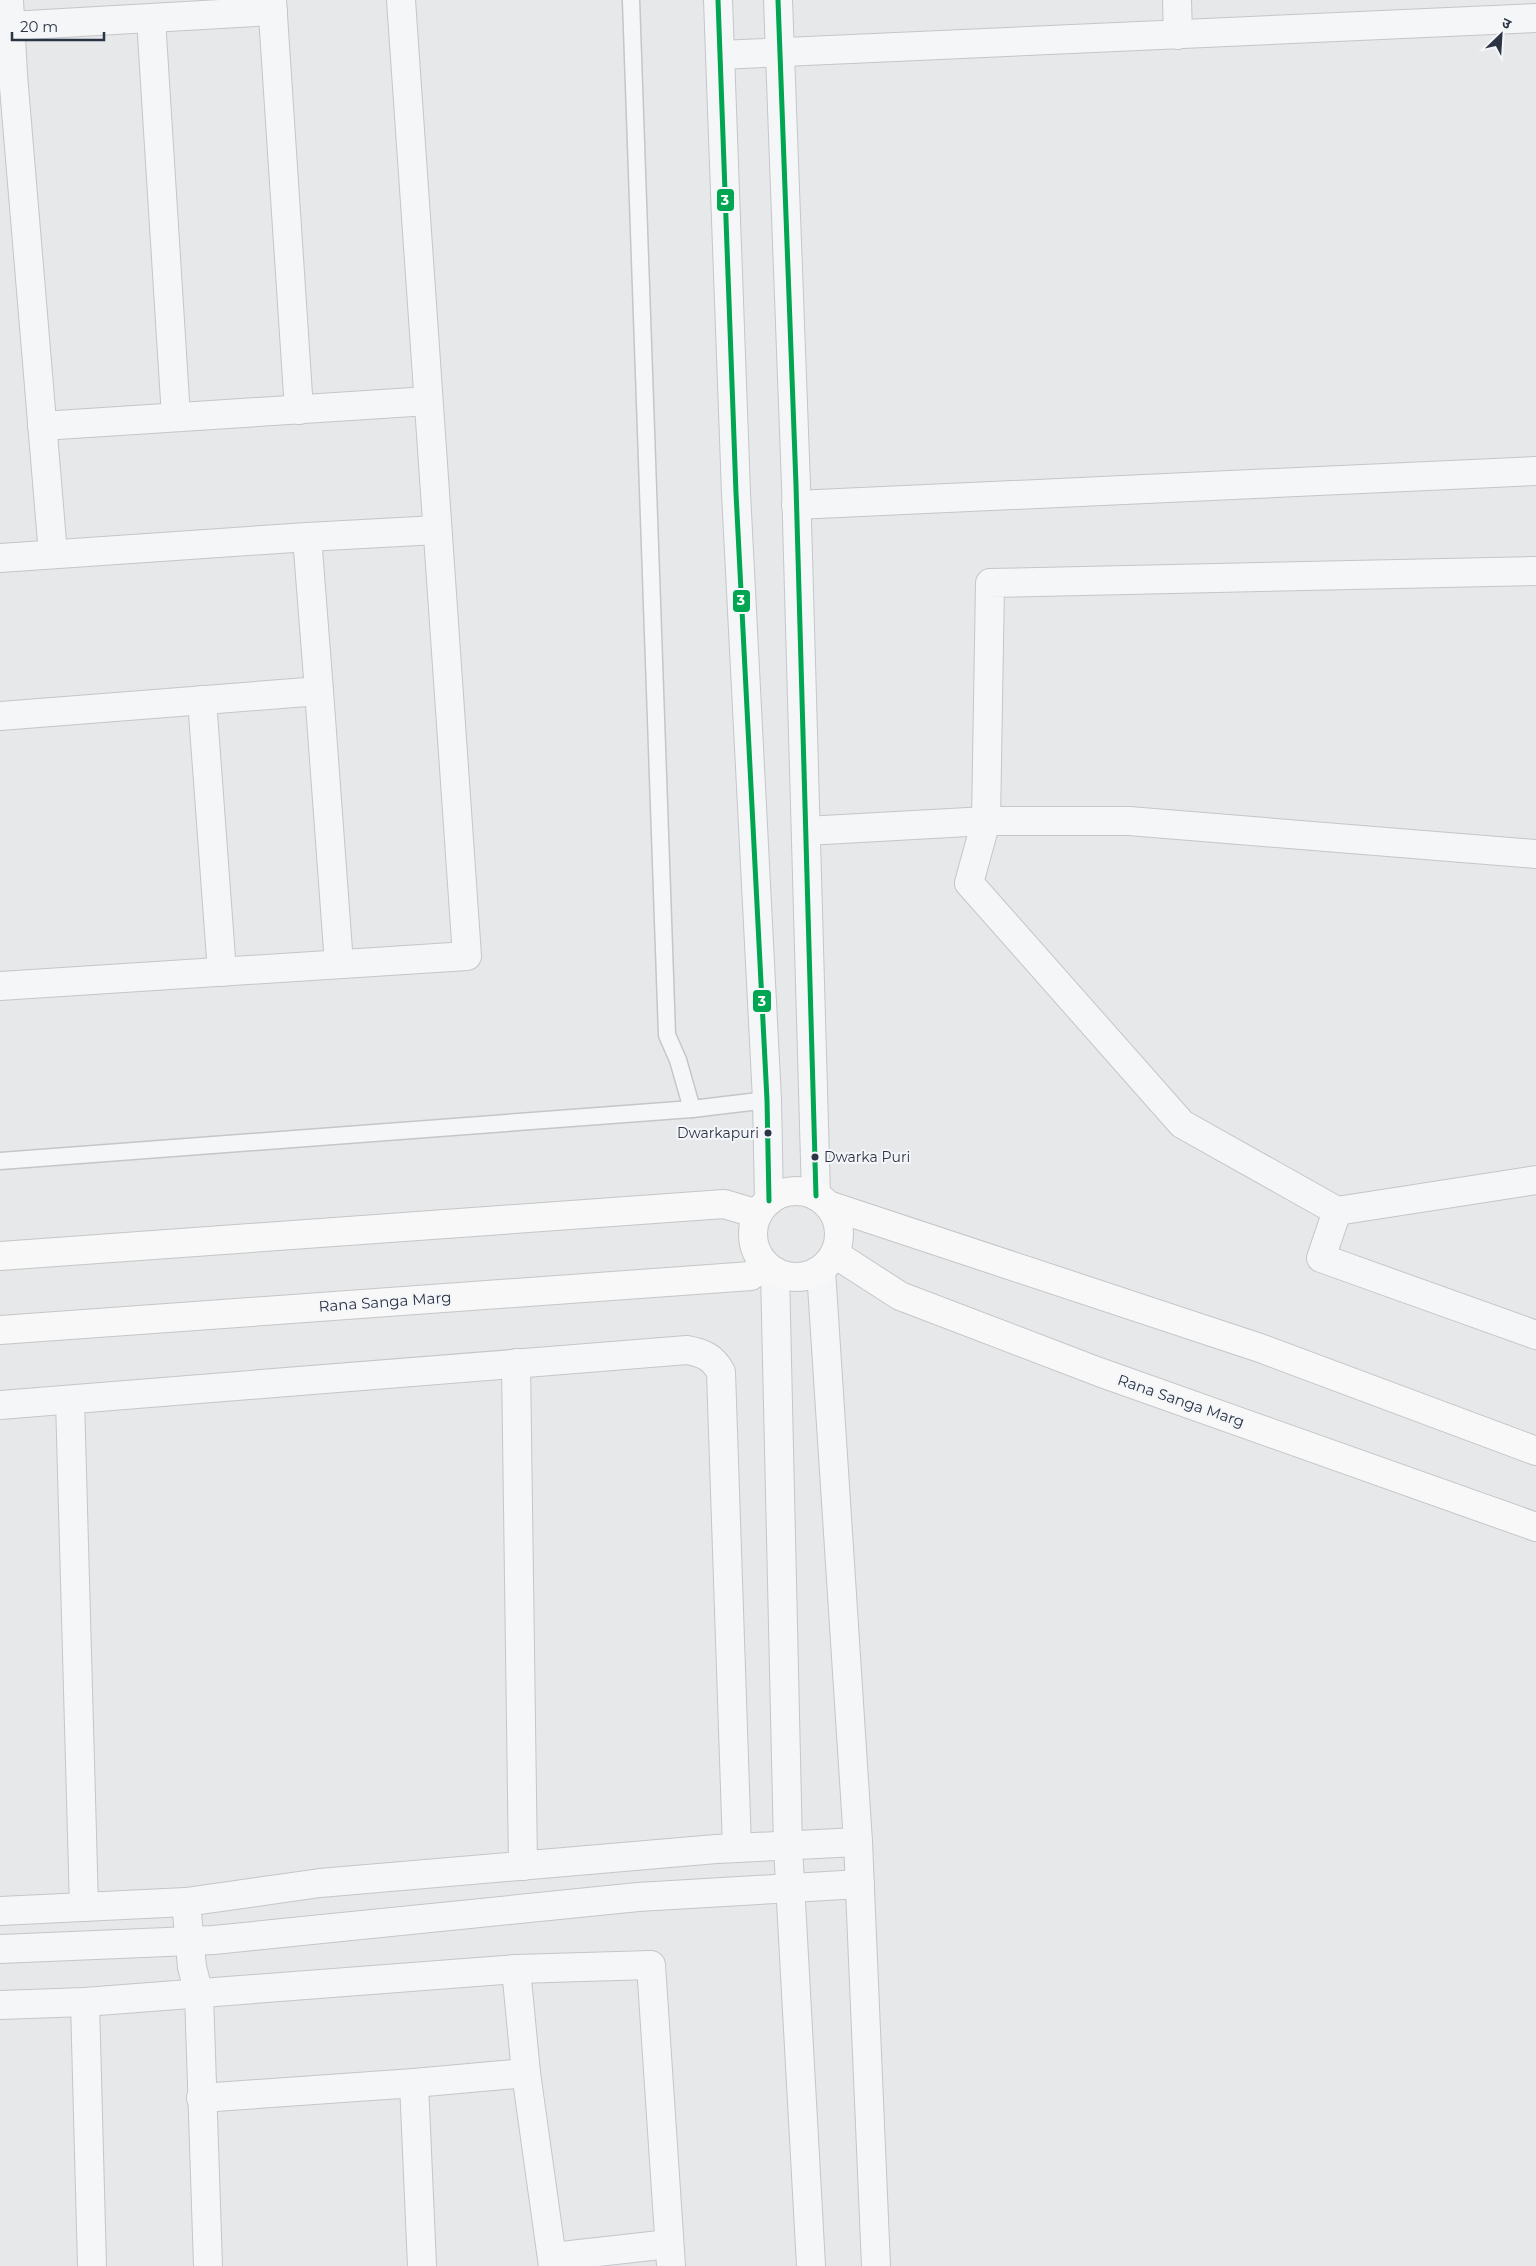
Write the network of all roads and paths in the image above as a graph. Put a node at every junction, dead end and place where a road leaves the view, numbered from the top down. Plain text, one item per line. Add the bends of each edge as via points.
1 (401, 0) edge
2 (631, 0) edge
3 (718, 0) edge
4 (778, 0) edge
5 (1177, 0) edge
6 (273, 5) edge
7 (9, 13) edge
8 (1536, 18) edge
9 (151, 19) junction
10 (1178, 35) junction
11 (780, 54) junction
12 (720, 56) junction
13 (6, 75) edge
14 (428, 401) junction
15 (299, 410) junction
16 (176, 417) junction
17 (42, 426) junction
18 (1536, 470) edge
19 (796, 505) junction
20 (437, 530) junction
21 (307, 537) junction
22 (53, 554) junction
23 (0, 558) edge
24 (1536, 571) edge
25 (319, 691) junction
26 (202, 700) junction
27 (0, 716) edge
28 (986, 821) junction
29 (806, 831) junction
30 (1536, 854) edge
31 (339, 964) junction
32 (222, 972) junction
33 (0, 986) edge
34 (767, 1100) junction
35 (692, 1109) junction
36 (0, 1162) edge
37 (1536, 1180) edge
38 (822, 1201) junction
39 (764, 1208) junction
40 (1336, 1211) junction
41 (0, 1256) edge
42 (828, 1262) junction
43 (770, 1268) junction
44 (0, 1330) edge
45 (1536, 1335) edge
46 (516, 1363) junction
47 (70, 1400) junction
48 (0, 1405) edge
49 (1536, 1451) edge
50 (1536, 1527) edge
51 (858, 1842) junction
52 (788, 1847) junction
53 (736, 1848) junction
54 (523, 1866) junction
55 (860, 1884) junction
56 (790, 1889) junction
57 (186, 1902) junction
58 (84, 1907) junction
59 (0, 1912) edge
60 (190, 1940) junction
61 (0, 1948) edge
62 (516, 1969) junction
63 (199, 1994) junction
64 (85, 2002) junction
65 (0, 2004) edge
66 (526, 2073) junction
67 (414, 2083) junction
68 (201, 2098) junction
69 (670, 2255) edge
70 (553, 2261) edge
71 (92, 2266) edge
72 (208, 2266) edge
73 (422, 2266) edge
74 (810, 2266) edge
75 (876, 2266) edge

1 - 14 street
2 - 35 lane via 667,1035
3 - 12 street
4 - 11 street
5 - 10 street
6 - 9 street
6 - 15 street
7 - 9 street
7 - 13 street
8 - 10 street
9 - 16 street
10 - 11 street
11 - 12 street
11 - 19 street
12 - 34 street via 736,493
13 - 17 street
14 - 15 street
14 - 20 street
15 - 16 street
16 - 17 street
17 - 22 street
18 - 19 street
19 - 29 street
20 - 21 street
20 - 31 street via 466,956
21 - 22 street
21 - 25 street
22 - 23 street
24 - 28 street via 990,583
25 - 26 street
25 - 31 street
26 - 27 street
26 - 32 street
28 - 29 street
28 - 30 street via 1129,821
28 - 40 street via 969,883 1182,1124
29 - 38 street
31 - 32 street
32 - 33 street
34 - 35 lane
34 - 39 street
35 - 36 lane
37 - 40 street
38 - 39 main road via 792,1192 780,1194
38 - 42 main road via 835,1216 839,1229 839,1242
38 - 49 main road via 1260,1348
39 - 41 main road via 724,1204
39 - 43 main road via 753,1227 753,1240 757,1253
40 - 45 street via 1321,1258
42 - 43 main road via 810,1276 799,1278
42 - 50 main road, Rana Sanga Marg via 900,1296 1099,1372
42 - 51 street
43 - 44 main road, Rana Sanga Marg via 751,1276
43 - 52 street
46 - 47 street
46 - 53 street via 686,1350 702,1352 715,1361 721,1372
46 - 54 street
47 - 48 street
47 - 58 street
51 - 52 street
51 - 55 street
52 - 53 street
52 - 56 street
53 - 54 street
54 - 57 street via 320,1883
55 - 56 street
55 - 75 street
56 - 60 street via 638,1897
56 - 74 street
57 - 58 street
57 - 60 street
58 - 59 street
60 - 61 street
60 - 63 street
62 - 63 street
62 - 66 street
62 - 69 street via 651,1965
63 - 64 street
63 - 68 street
64 - 65 street
64 - 71 street
66 - 67 street
66 - 70 street
67 - 68 street
67 - 73 street
68 - 72 street
69 - 70 street

